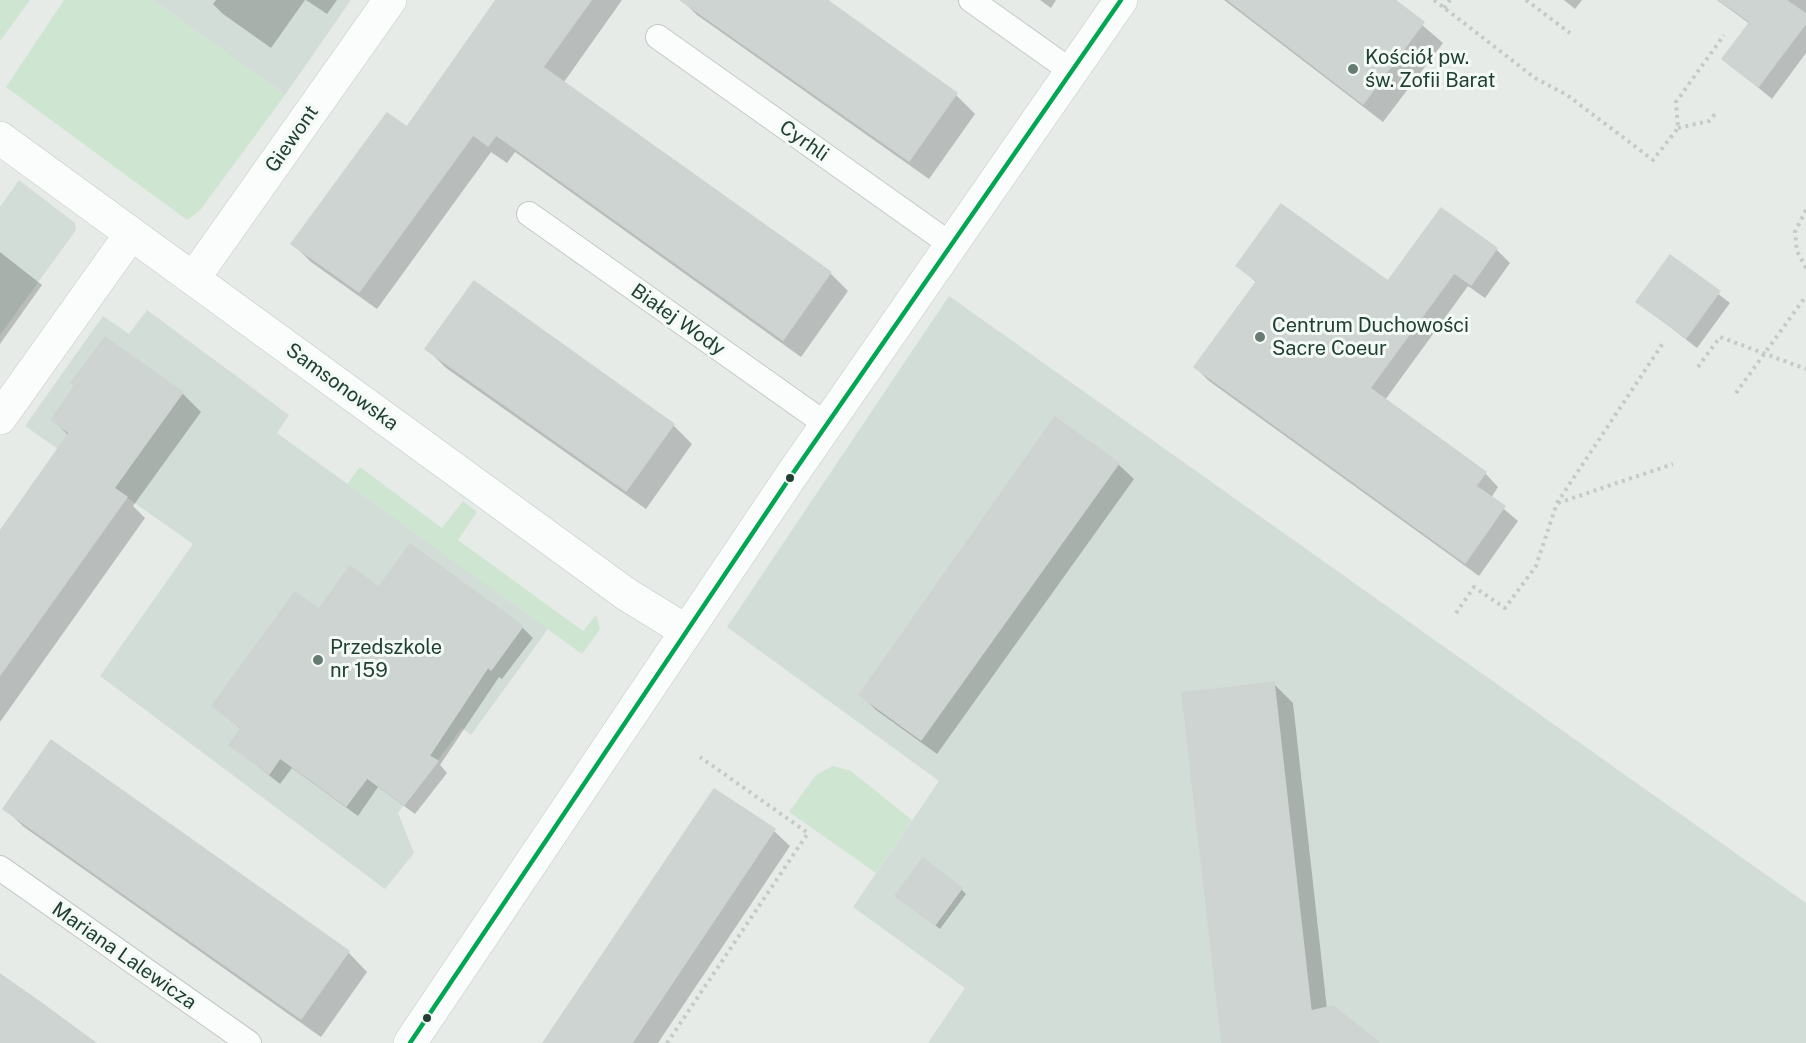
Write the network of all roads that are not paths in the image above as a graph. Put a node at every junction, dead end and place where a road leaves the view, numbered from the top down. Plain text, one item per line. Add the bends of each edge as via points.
1 (390, 0) edge
2 (971, 0) edge
3 (1121, 0) edge
4 (658, 37) dead end
5 (1071, 71) junction
6 (0, 138) edge
7 (529, 214) dead end
8 (131, 234) junction
9 (950, 244) junction
10 (193, 279) junction
11 (0, 418) edge
12 (827, 425) junction
13 (686, 630) junction
14 (0, 868) edge
15 (249, 1043) edge
16 (410, 1043) edge

1 - 10 street, Giewont
2 - 5 lane
3 - 5 street
4 - 9 lane, Cyrhli
5 - 9 street
6 - 8 street, Samsonowska
7 - 12 lane, Białej Wody
8 - 10 street, Samsonowska
8 - 11 street
9 - 12 street
10 - 13 street, Samsonowska via 626,594
12 - 13 street
13 - 16 street
14 - 15 lane, Mariana Lalewicza

